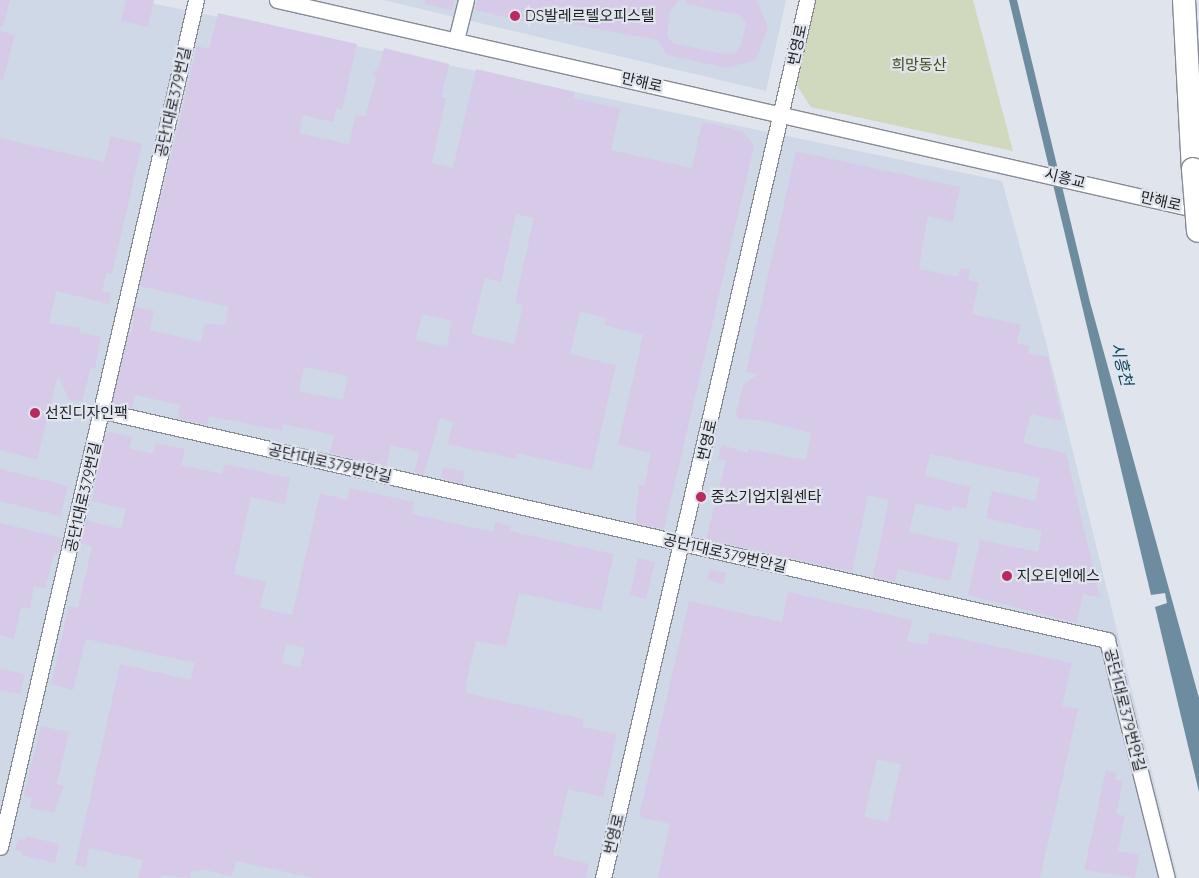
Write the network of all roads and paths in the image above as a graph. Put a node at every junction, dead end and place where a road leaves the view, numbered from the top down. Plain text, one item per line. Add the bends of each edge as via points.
1 (196, 0) edge
2 (277, 0) edge
3 (466, 0) edge
4 (807, 0) edge
5 (1184, 0) edge
6 (456, 40) junction
7 (782, 113) junction
8 (1006, 164) joint
9 (1123, 192) joint
10 (1199, 226) edge
11 (103, 411) junction
12 (683, 543) junction
13 (0, 847) edge
14 (603, 878) edge
15 (1167, 878) edge

1 - 11 street, 공단1대로379번길
2 - 6 street, 만해로
3 - 6 street
4 - 7 street, 번영로
5 - 10 highway, bridge via 1192,169
6 - 7 street, 만해로
7 - 8 street, 만해로
7 - 12 street, 번영로
8 - 9 street, 시흥교
9 - 10 street, 만해로
11 - 12 street, 공단1대로379번안길
11 - 13 street, 공단1대로379번길
12 - 14 street, 번영로
12 - 15 street, 공단1대로379번안길 via 1107,640

